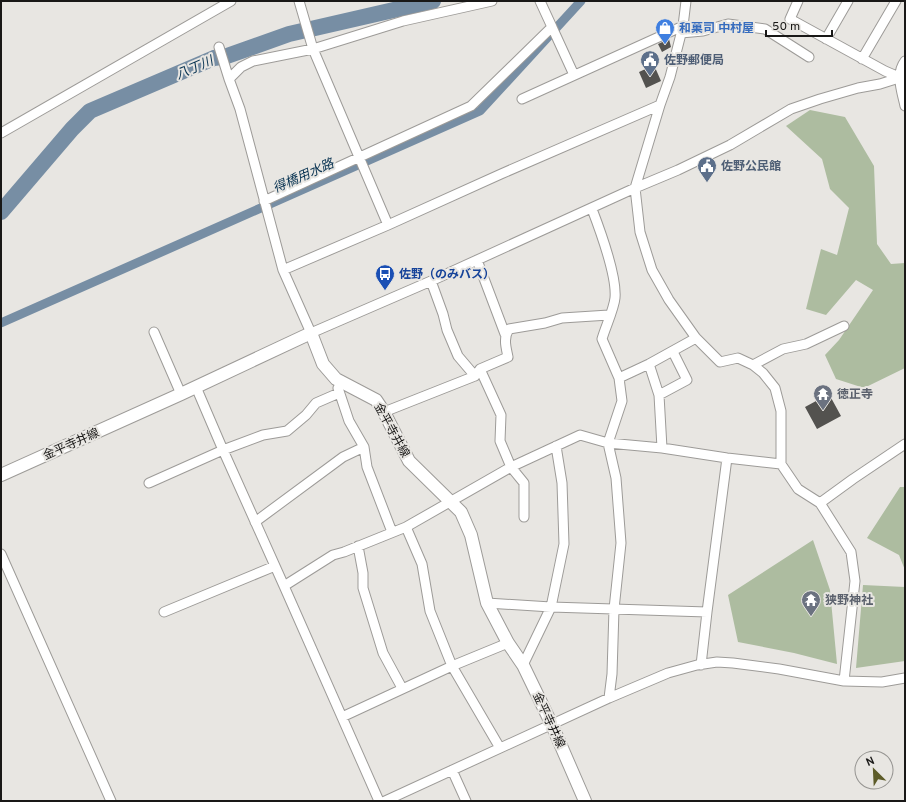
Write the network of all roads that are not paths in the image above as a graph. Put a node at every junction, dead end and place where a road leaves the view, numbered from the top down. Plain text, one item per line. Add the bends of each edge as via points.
1 (231, 1) edge
2 (299, 1) edge
3 (492, 1) edge
4 (540, 1) edge
5 (686, 1) edge
6 (798, 1) edge
7 (848, 1) edge
8 (896, 1) edge
9 (552, 27) junction
10 (682, 30) junction
11 (826, 39) junction
12 (219, 47) dead end
13 (312, 49) junction
14 (809, 57) dead end
15 (862, 59) junction
16 (905, 61) edge
17 (574, 75) junction
18 (902, 76) edge
19 (230, 79) junction
20 (522, 99) dead end
21 (660, 106) junction
22 (905, 106) edge
23 (1, 133) edge
24 (361, 161) junction
25 (635, 188) junction
26 (265, 205) junction
27 (592, 209) junction
28 (388, 225) junction
29 (477, 260) junction
30 (283, 270) junction
31 (431, 281) junction
32 (609, 316) junction
33 (844, 326) dead end
34 (154, 332) dead end
35 (312, 333) junction
36 (506, 334) junction
37 (696, 338) junction
38 (673, 352) junction
39 (649, 364) junction
40 (753, 365) junction
41 (478, 372) junction
42 (619, 378) junction
43 (336, 379) junction
44 (196, 387) junction
45 (339, 392) junction
46 (181, 394) junction
47 (659, 395) junction
48 (384, 412) junction
49 (608, 443) junction
50 (905, 444) edge
51 (556, 446) junction
52 (364, 447) junction
53 (662, 448) junction
54 (223, 450) junction
55 (726, 458) junction
56 (781, 464) junction
57 (511, 468) junction
58 (1, 475) edge
59 (149, 483) dead end
60 (450, 501) junction
61 (820, 503) junction
62 (524, 517) dead end
63 (255, 522) junction
64 (406, 527) junction
65 (392, 532) junction
66 (358, 546) junction
67 (1, 554) edge
68 (276, 566) junction
69 (284, 586) junction
70 (487, 603) junction
71 (551, 608) junction
72 (614, 609) junction
73 (164, 612) dead end
74 (707, 612) junction
75 (508, 642) junction
76 (524, 665) junction
77 (701, 665) junction
78 (452, 666) junction
79 (905, 678) edge
80 (844, 680) junction
81 (402, 688) junction
82 (610, 698) junction
83 (342, 717) junction
84 (552, 725) junction
85 (500, 748) junction
86 (452, 770) junction
87 (111, 801) edge
88 (379, 801) edge
89 (385, 801) edge
90 (466, 801) edge
91 (585, 801) edge

1 - 23 street
2 - 13 street
3 - 13 street via 403,21
4 - 9 street
5 - 10 street
6 - 11 street via 790,19
7 - 11 street
8 - 15 street
9 - 17 street
9 - 24 street via 470,106
10 - 14 street via 703,31 728,24 765,28
10 - 17 street
10 - 21 street
11 - 15 street
12 - 19 street
13 - 19 street via 253,61 241,67
13 - 24 street
15 - 18 street via 884,71
16 - 18 street
17 - 20 street
18 - 22 street
18 - 25 street via 797,107 730,145
19 - 26 street
21 - 25 street
21 - 28 street
24 - 26 street
24 - 28 street
25 - 27 street
25 - 37 street via 640,232 652,270 669,300
26 - 30 street
27 - 29 street
27 - 32 street via 614,284 615,298
28 - 30 street
29 - 31 street
29 - 36 street
30 - 35 street
31 - 35 street
31 - 41 street via 458,356
32 - 36 street via 562,318 509,329
32 - 42 street via 602,339
33 - 40 street
34 - 46 street
35 - 43 main road, 金平寺井線 via 323,364
35 - 44 main road, 金平寺井線
36 - 41 street via 508,357
37 - 38 street
37 - 40 street via 720,362 738,358
38 - 39 street
38 - 47 street via 687,380
39 - 42 street
39 - 47 street
40 - 56 street via 764,373 774,388 782,411
41 - 48 street
41 - 57 street via 501,415 500,441
42 - 49 street via 622,401
43 - 45 street
43 - 48 main road, 金平寺井線 via 376,400
44 - 46 main road, 金平寺井線
44 - 54 street
45 - 52 street via 349,421
45 - 54 street via 316,403 287,431 263,435
46 - 58 main road, 金平寺井線
47 - 53 street
48 - 60 main road, 金平寺井線 via 409,461
49 - 51 street via 580,435
49 - 53 street
49 - 72 street via 616,478 621,543
50 - 61 street
51 - 57 street
51 - 71 street via 562,483 564,544
52 - 63 street via 344,457
52 - 65 street via 367,467
53 - 55 street
54 - 59 street
54 - 63 street
55 - 56 street
55 - 74 street
56 - 61 street via 798,489
57 - 60 street
57 - 62 street via 524,483
60 - 64 street
60 - 70 main road, 金平寺井線 via 461,512 471,535
61 - 80 street via 850,552 855,581
63 - 68 street
64 - 65 street
64 - 78 street via 422,564 430,612
65 - 66 street
66 - 69 street via 333,555
66 - 81 street via 363,588 383,652
67 - 87 street
68 - 69 street
68 - 73 street
69 - 83 street
70 - 71 street
70 - 75 main road, 金平寺井線
71 - 72 street
71 - 76 street
72 - 74 street
72 - 82 street
74 - 77 street
75 - 76 main road, 金平寺井線
75 - 78 street
76 - 84 main road, 金平寺井線
77 - 80 street via 733,663
77 - 82 street via 668,673
78 - 81 street
78 - 85 street
79 - 80 street via 882,682
81 - 83 street
82 - 84 street
83 - 88 street
84 - 85 street
84 - 91 main road, 金平寺井線
85 - 86 street
86 - 89 street
86 - 90 street

